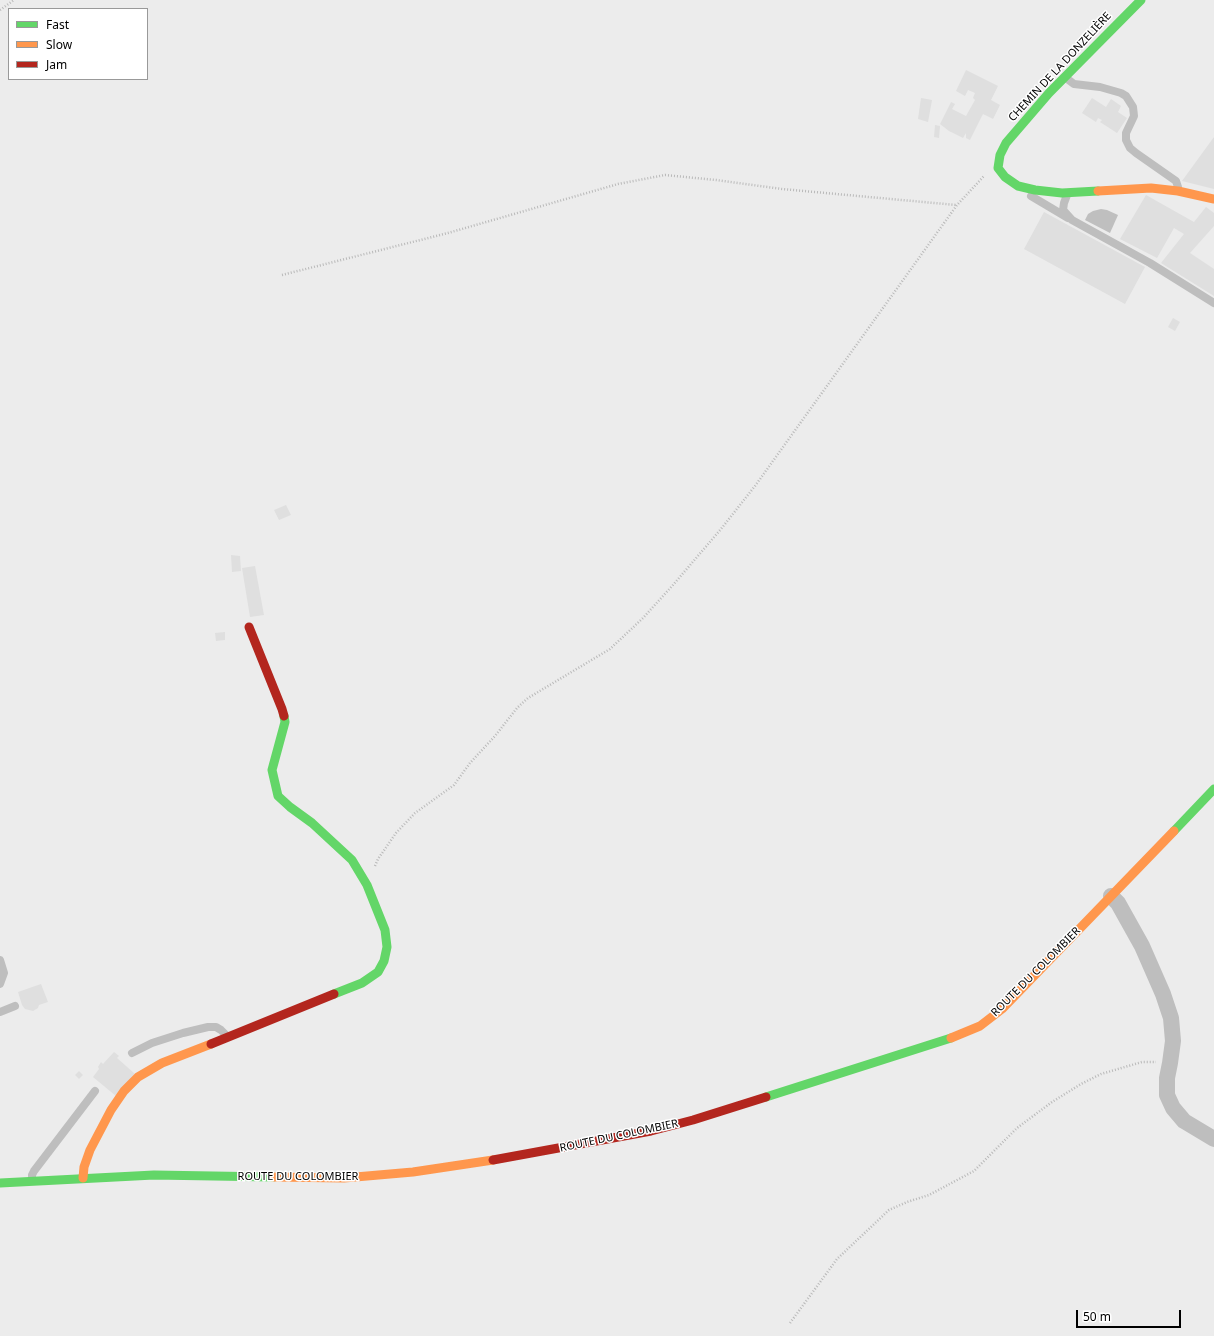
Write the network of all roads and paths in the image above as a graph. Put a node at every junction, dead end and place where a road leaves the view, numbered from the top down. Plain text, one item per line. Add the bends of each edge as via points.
1 (14, 0) edge
2 (1141, 0) edge
3 (0, 10) edge
4 (1065, 77) junction
5 (998, 168) junction
6 (1018, 186) junction
7 (1178, 191) junction
8 (1069, 192) junction
9 (1214, 199) edge
10 (957, 205) junction
11 (1072, 220) junction
12 (282, 275) dead end
13 (1214, 303) edge
14 (249, 627) dead end
15 (1214, 789) edge
16 (367, 885) junction
17 (1111, 896) junction
18 (0, 960) edge
19 (0, 984) edge
20 (15, 1006) dead end
21 (0, 1012) edge
22 (227, 1037) junction
23 (132, 1053) dead end
24 (1170, 1063) junction
25 (95, 1091) dead end
26 (1214, 1139) edge
27 (83, 1178) junction
28 (32, 1181) junction
29 (0, 1183) edge
30 (790, 1323) dead end

1 - 3 path
2 - 4 street, CHEMIN DE LA DONZELIÈRE
4 - 5 street, CHEMIN DE LA DONZELIÈRE via 1006,143 1000,155
4 - 7 lane via 1074,84 1100,87 1126,96 1134,116 1126,133 1130,148 1176,181
5 - 6 street via 1005,177
5 - 10 path via 988,173
6 - 8 street
6 - 11 lane
7 - 8 street via 1151,188
7 - 9 street
8 - 11 lane via 1063,210
10 - 12 path via 665,175 618,184 448,233
10 - 16 path via 721,530 643,618 610,649 528,698 517,708 454,785 415,814 396,834 378,859
11 - 13 lane via 1150,263
14 - 16 street via 285,722 272,770 278,796 352,860
15 - 17 street, ROUTE DU COLOMBIER
16 - 22 street via 385,930 387,947 378,972 362,983
17 - 24 street via 1121,907 1142,946 1163,994 1171,1018 1173,1041
17 - 27 street, ROUTE DU COLOMBIER via 1002,1009 980,1026 931,1045 672,1126 529,1154 413,1172 344,1178 154,1174
18 - 19 lane via 4,973
20 - 21 lane
22 - 23 lane via 216,1027 208,1027 152,1043
22 - 27 street via 162,1063 138,1077 111,1110 90,1150
24 - 26 street via 1167,1095 1173,1108 1184,1121
24 - 30 path via 1142,1062 1101,1074 1052,1102 1016,1128 974,1171 929,1196 889,1210 837,1259
25 - 28 lane via 34,1171
27 - 28 street, ROUTE DU COLOMBIER
28 - 29 street, ROUTE DU COLOMBIER

